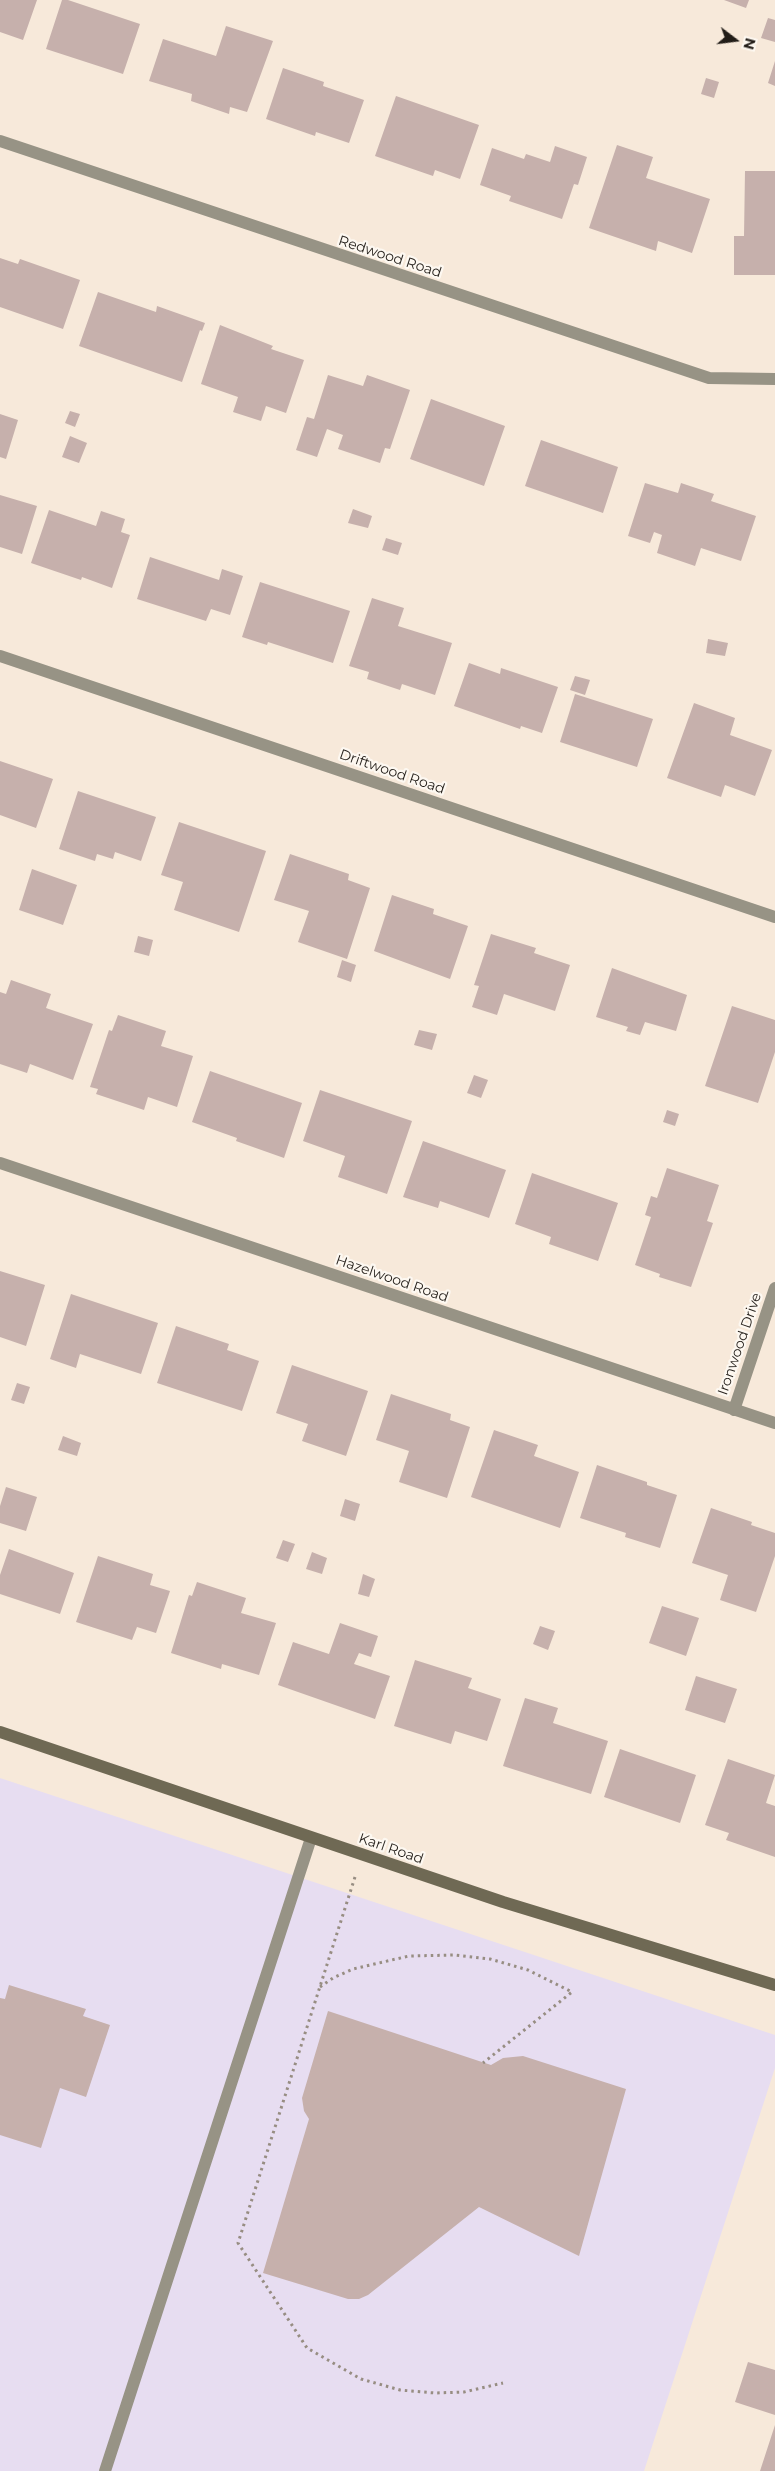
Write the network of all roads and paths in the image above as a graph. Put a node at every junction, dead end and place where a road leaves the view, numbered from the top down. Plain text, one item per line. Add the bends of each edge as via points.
1 (0, 141) edge
2 (775, 379) edge
3 (0, 656) edge
4 (775, 917) edge
5 (0, 1163) edge
6 (775, 1288) edge
7 (734, 1410) junction
8 (775, 1423) edge
9 (0, 1732) edge
10 (311, 1838) junction
11 (362, 1855) junction
12 (775, 1985) edge
13 (319, 1988) junction
14 (483, 2062) dead end
15 (504, 2383) dead end
16 (105, 2471) edge

1 - 2 street, Redwood Road via 709,378
3 - 4 street, Driftwood Road
5 - 7 street, Hazelwood Road
6 - 7 street, Ironwood Drive
7 - 8 street, Hazelwood Road
9 - 10 main road, Karl Road
10 - 11 main road, Karl Road
10 - 16 street
11 - 12 main road, Karl Road
11 - 13 path
13 - 14 path via 353,1969 409,1956 454,1955 490,1959 528,1970 572,1992
13 - 15 path via 238,2243 307,2348 361,2379 400,2390 435,2393 464,2392

